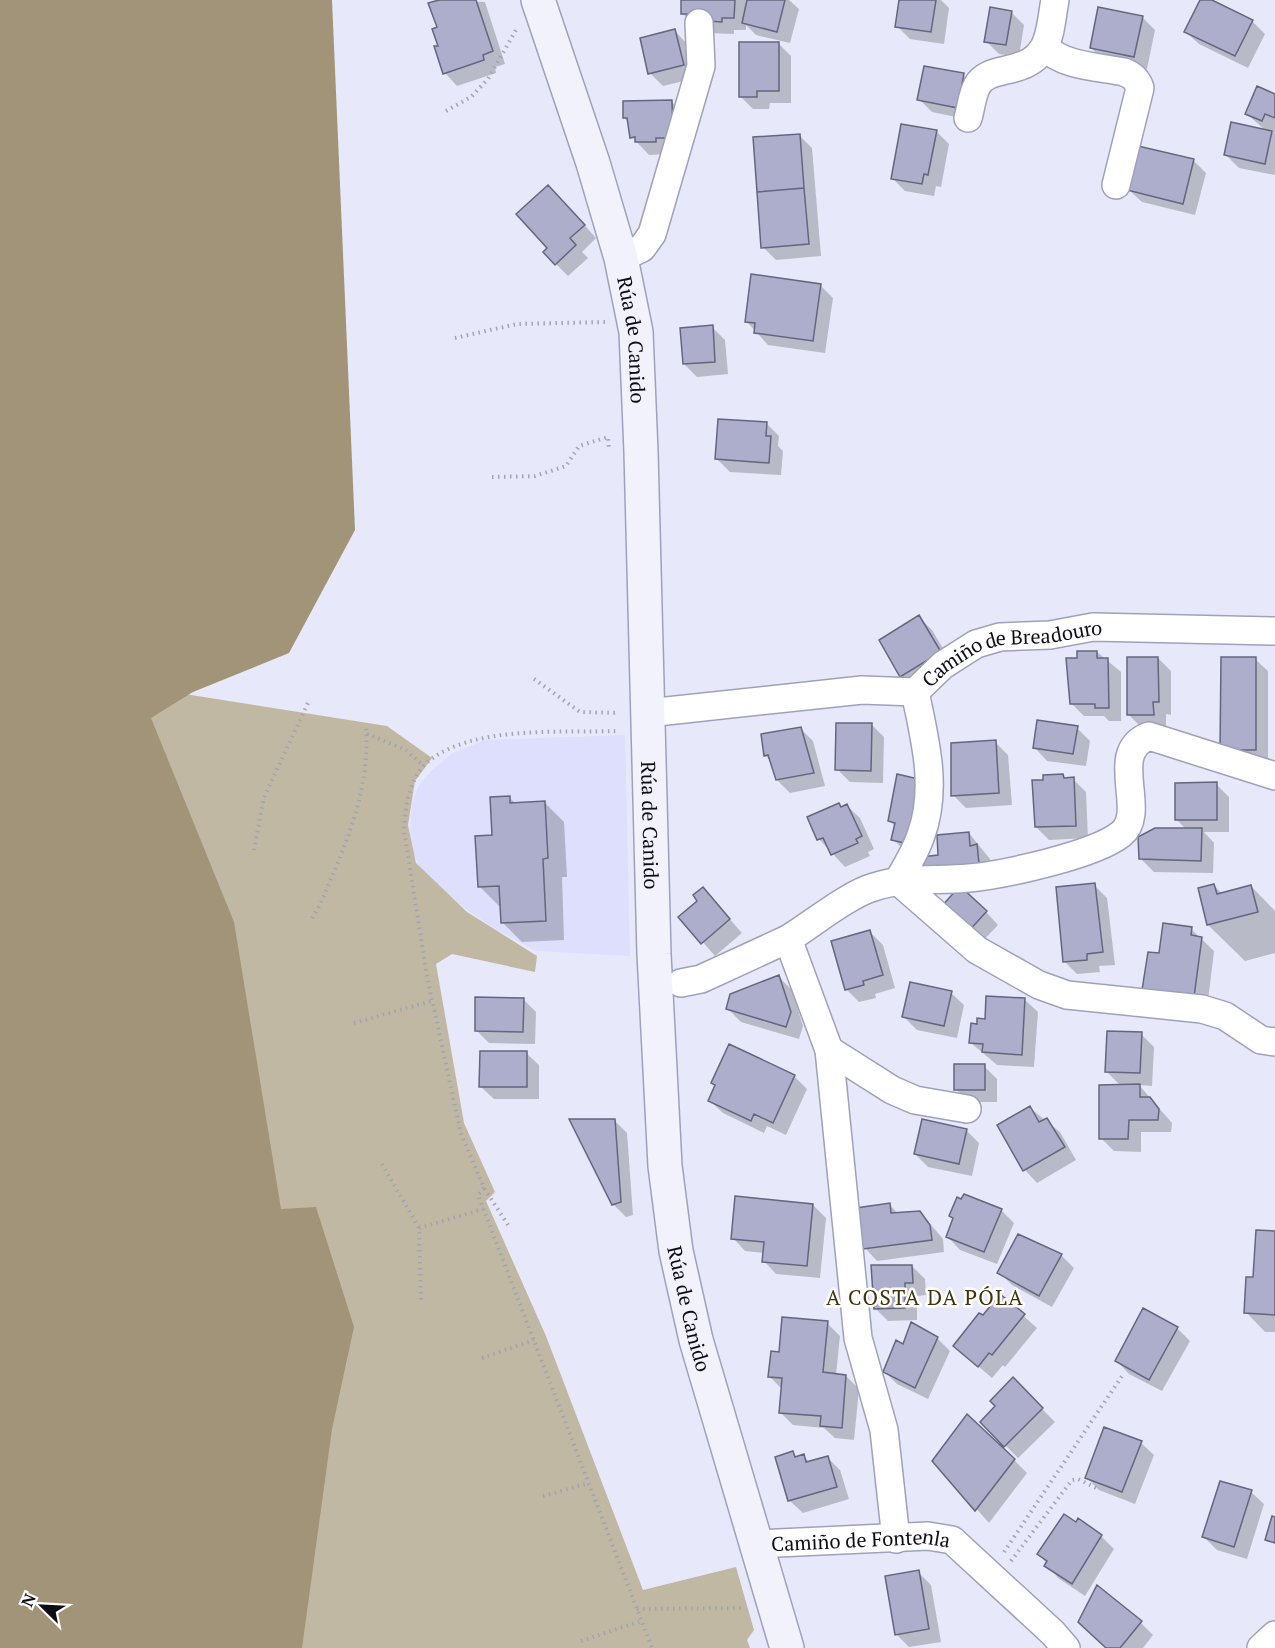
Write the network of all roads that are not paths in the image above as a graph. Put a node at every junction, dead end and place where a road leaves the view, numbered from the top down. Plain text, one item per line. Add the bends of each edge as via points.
1 (1055, 0) edge
2 (529, 11) edge
3 (699, 23) dead end
4 (1045, 47) junction
5 (968, 118) dead end
6 (1116, 184) dead end
7 (621, 258) junction
8 (1275, 631) edge
9 (915, 692) junction
10 (633, 719) junction
11 (1275, 776) edge
12 (898, 881) junction
13 (788, 939) junction
14 (681, 983) dead end
15 (1275, 1042) edge
16 (829, 1050) junction
17 (967, 1109) dead end
18 (896, 1539) junction
19 (756, 1544) junction
20 (1275, 1635) edge
21 (787, 1648) edge
22 (1066, 1648) edge
23 (1261, 1648) edge

1 - 4 street
2 - 7 main road, Rúa de Canido via 593,163
3 - 7 street via 701,66 652,234 642,248
4 - 5 street via 1024,67 989,74 977,85
4 - 6 street via 1063,59 1124,72 1138,82 1140,88
7 - 10 main road, Rúa de Canido via 636,332
8 - 9 street, Camiño de Breadouro via 1093,627 1050,635 1000,637 976,644 943,665
9 - 10 street, Camiño de Breadouro via 862,690
9 - 12 street via 925,740 928,806 921,836
10 - 19 main road, Rúa de Canido via 676,1251 696,1340
11 - 12 street via 1149,736 1133,748 1129,764 1131,809 1122,834 1074,857 972,878
12 - 13 street via 872,887
12 - 15 street via 977,950 1040,985 1067,995 1202,1009 1224,1016 1261,1040
13 - 14 street via 701,979
13 - 16 street
16 - 17 street via 915,1100
16 - 18 street via 858,1338 884,1430
18 - 19 street, Camiño de Fontenla
18 - 22 street, Camiño de Fontenla via 928,1536 952,1540
19 - 21 main road, Rúa de Canido
20 - 23 street

